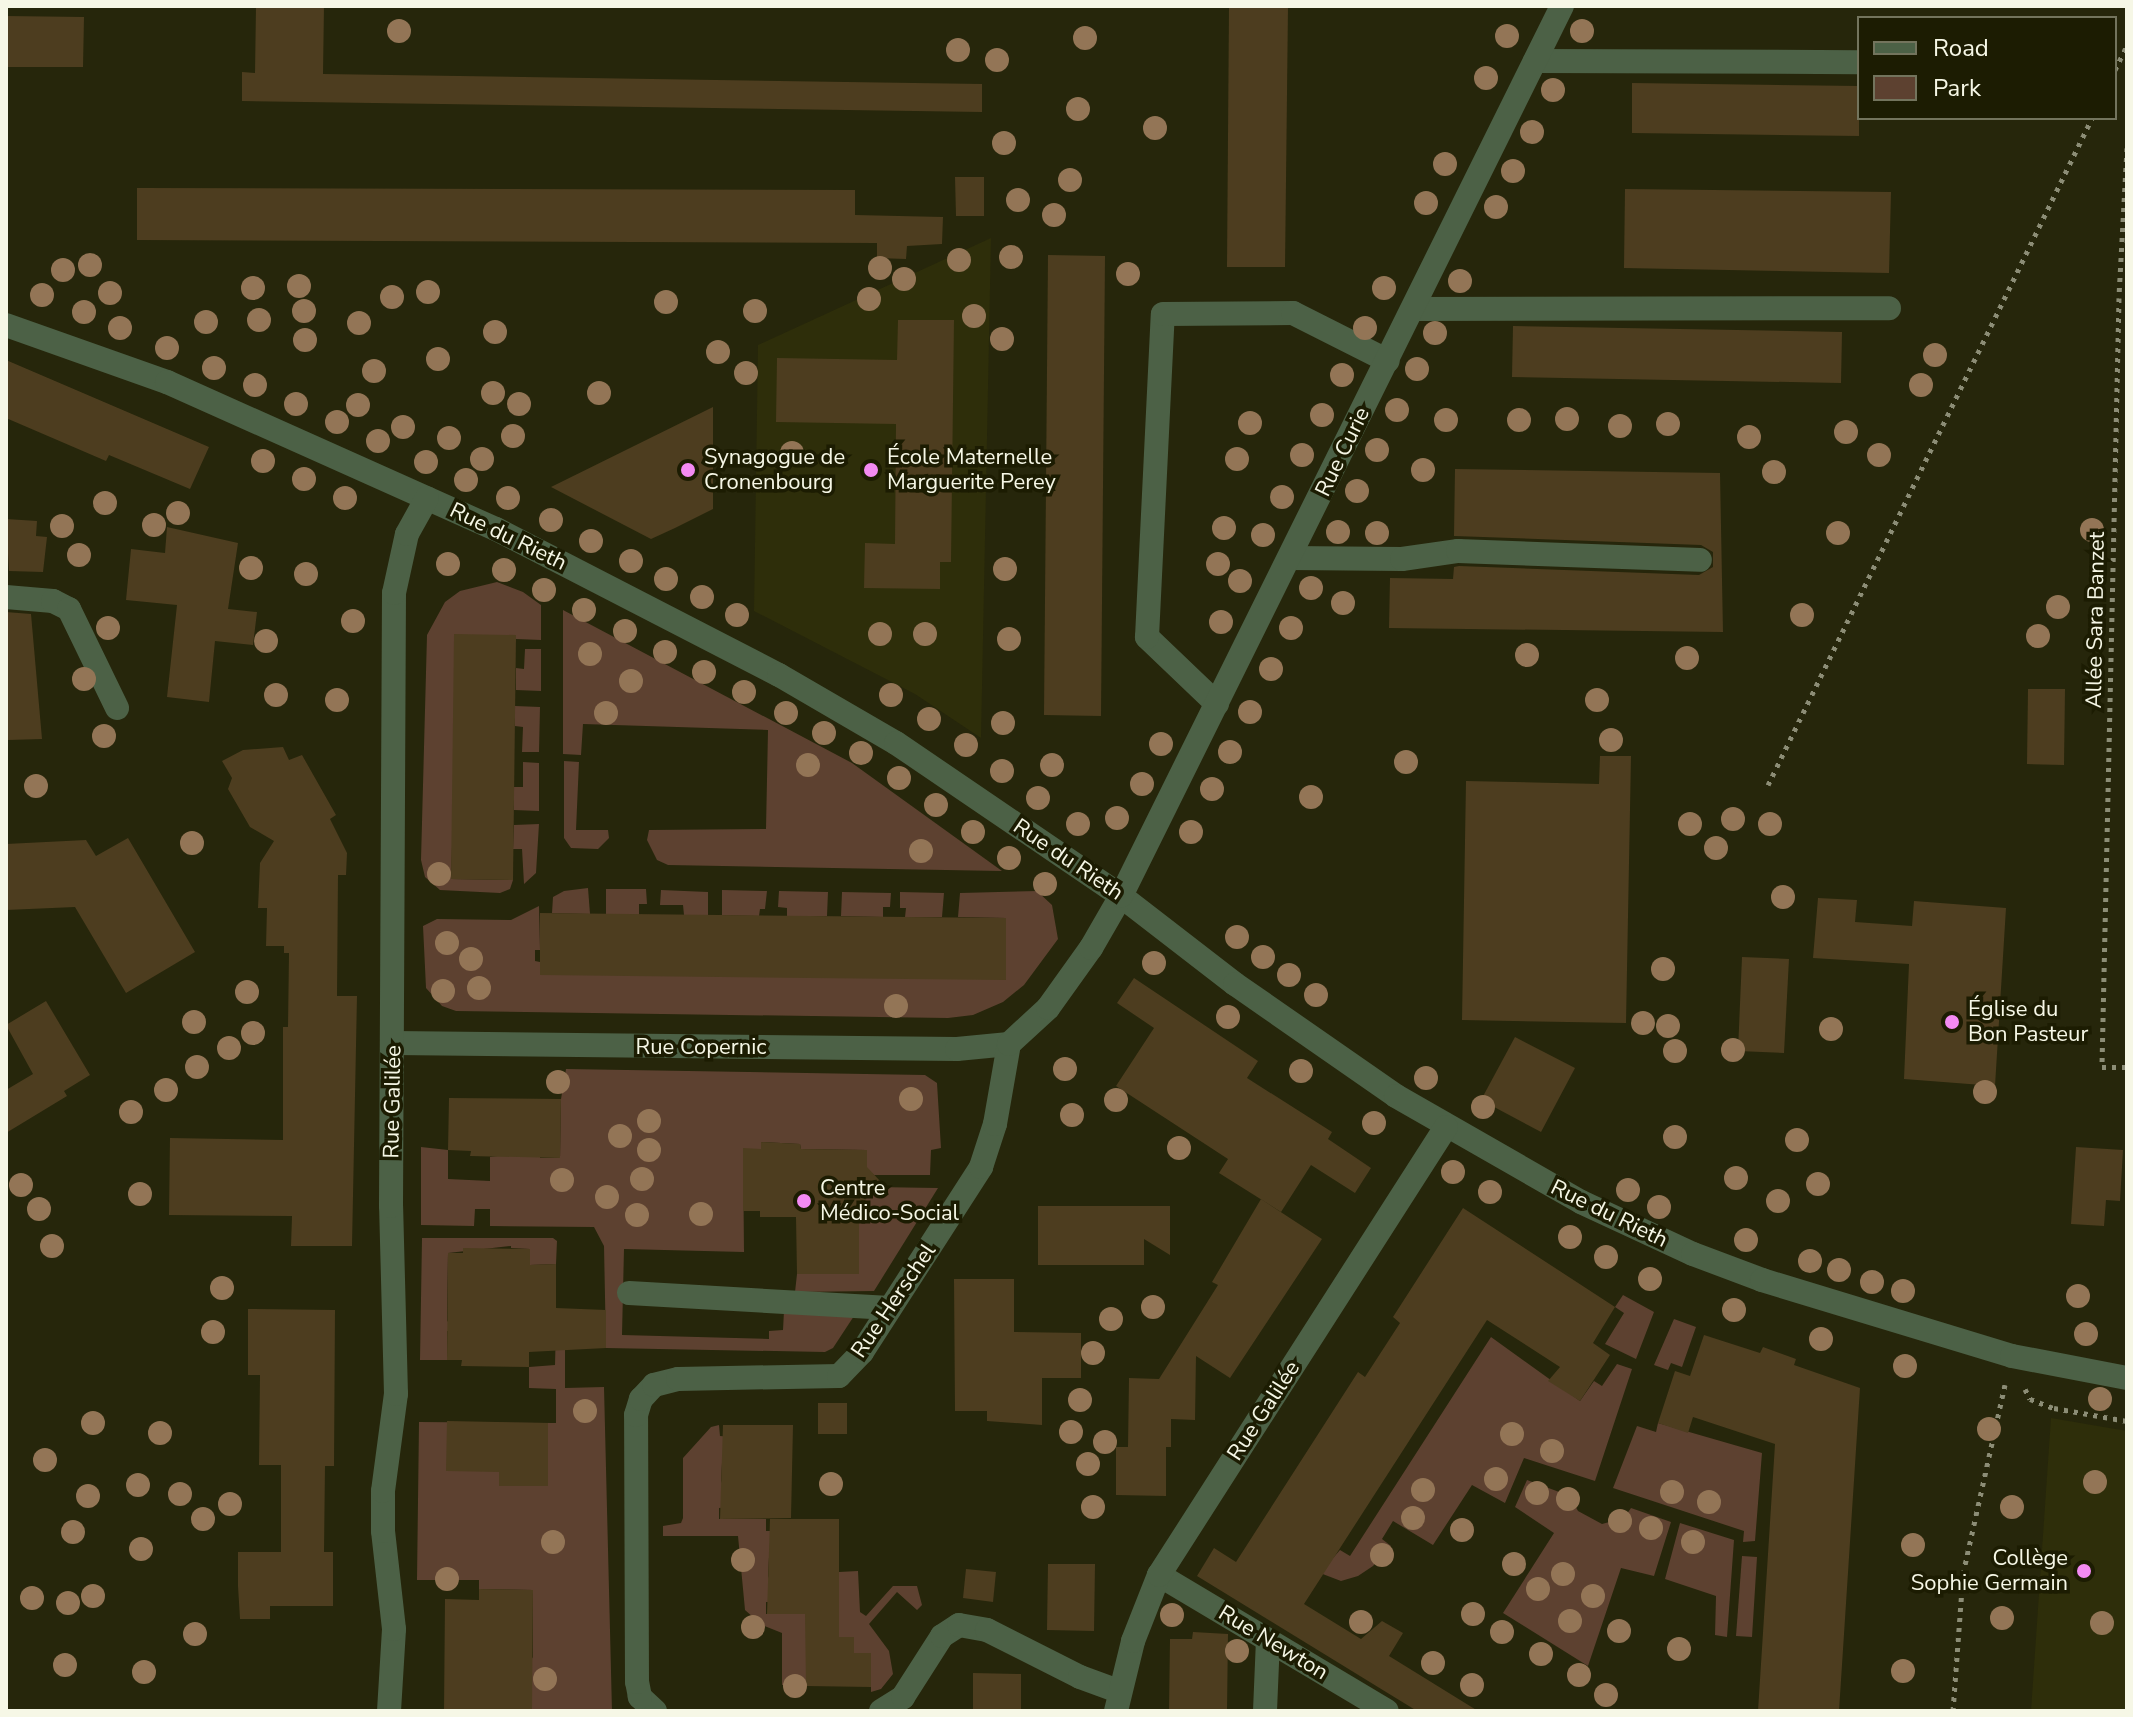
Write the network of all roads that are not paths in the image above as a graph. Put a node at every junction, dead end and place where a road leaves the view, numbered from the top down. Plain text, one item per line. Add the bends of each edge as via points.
1 (1562, 6) edge
2 (1535, 61) junction
3 (1857, 62) edge
4 (1889, 308) dead end
5 (1413, 309) junction
6 (6, 325) edge
7 (1388, 361) junction
8 (427, 498) junction
9 (1290, 558) junction
10 (1700, 560) dead end
11 (6, 597) edge
12 (1217, 704) junction
13 (117, 708) dead end
14 (1121, 896) junction
15 (394, 1043) junction
16 (1009, 1044) junction
17 (1446, 1127) junction
18 (629, 1293) dead end
19 (890, 1308) junction
20 (2127, 1378) edge
21 (1159, 1575) junction
22 (1268, 1640) junction
23 (1117, 1701) edge
24 (389, 1711) edge
25 (655, 1711) edge
26 (881, 1711) edge
27 (1265, 1711) edge
28 (1387, 1711) edge

1 - 2 street, Rue Curie
2 - 3 street
2 - 5 street, Rue Curie
4 - 5 street
5 - 7 street, Rue Curie
6 - 8 street, Rue du Rieth via 167,382
7 - 9 street, Rue Curie
7 - 12 street via 1293,313 1163,314 1147,637
8 - 14 street, Rue du Rieth via 792,683 896,743
8 - 15 street, Rue Galilée via 407,534 394,593
9 - 10 street via 1402,559 1458,551
9 - 12 street, Rue Curie
11 - 13 street via 53,601 69,609
12 - 14 street, Rue Curie
14 - 16 street via 1048,1008
14 - 17 street, Rue du Rieth via 1352,1067
15 - 16 street, Rue Copernic via 942,1049
15 - 24 street, Rue Galilée via 396,1394 383,1491 394,1629
16 - 19 street, Rue Herschel via 995,1124 981,1167
17 - 20 street, Rue du Rieth via 1581,1202 1762,1280 2012,1356
17 - 21 street, Rue Galilée
18 - 19 street
19 - 25 street, Rue Herschel via 839,1376 678,1379 654,1385 641,1399 636,1415 637,1682 640,1697
21 - 22 street, Rue Newton
21 - 23 street, Rue Galilée
22 - 27 street
22 - 28 street, Rue Newton
23 - 26 street via 987,1630 959,1625 942,1636 903,1697

